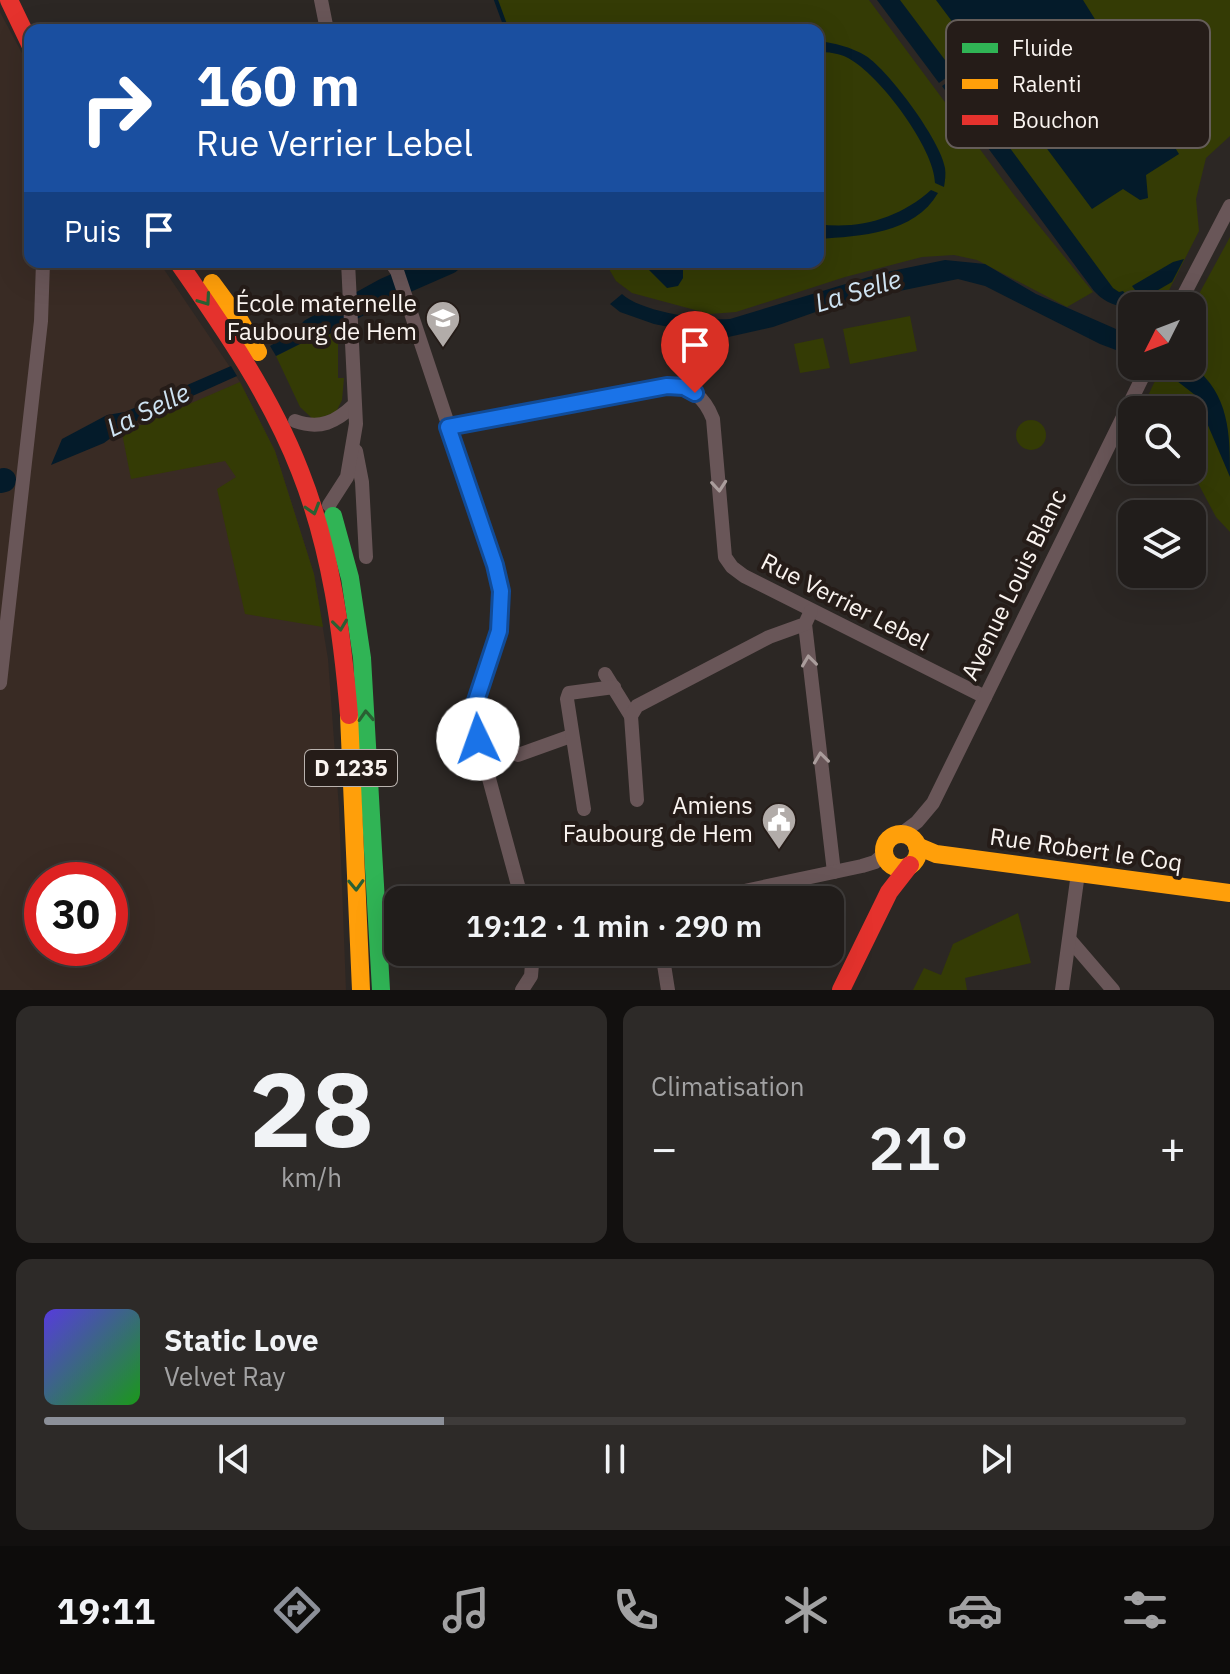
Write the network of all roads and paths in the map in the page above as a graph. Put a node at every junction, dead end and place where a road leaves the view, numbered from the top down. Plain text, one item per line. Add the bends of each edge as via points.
1 (9, 0) edge
2 (27, 0) edge
3 (321, 0) edge
4 (38, 24) edge
5 (326, 24) edge
6 (24, 31) edge
7 (1230, 206) edge
8 (43, 268) edge
9 (182, 268) edge
10 (201, 268) edge
11 (348, 268) edge
12 (395, 268) edge
13 (1185, 292) edge
14 (1141, 380) edge
15 (354, 405) junction
16 (295, 421) junction
17 (448, 427) junction
18 (354, 443) junction
19 (305, 462) junction
20 (329, 505) junction
21 (366, 557) dead end
22 (808, 617) junction
23 (605, 674) dead end
24 (0, 683) edge
25 (614, 687) junction
26 (985, 697) junction
27 (631, 716) junction
28 (571, 736) junction
29 (518, 755) dead end
30 (637, 800) dead end
31 (584, 809) dead end
32 (912, 844) junction
33 (887, 858) junction
34 (834, 872) junction
35 (1078, 873) junction
36 (518, 886) edge
37 (768, 886) edge
38 (889, 892) junction
39 (1230, 893) edge
40 (1070, 940) junction
41 (532, 966) edge
42 (664, 966) edge
43 (361, 990) edge
44 (381, 990) edge
45 (522, 990) edge
46 (668, 990) edge
47 (841, 990) edge
48 (1062, 990) edge
49 (1113, 990) edge

1 - 6 main road
2 - 4 main road
3 - 5 street
7 - 13 street
8 - 24 street
9 -> 19 main road, D 1235
10 - 16 main road, D 1235 via 240,321
11 - 15 street
12 - 17 street
14 - 26 street, Avenue Louis Blanc
15 - 16 street via 331,423
15 - 18 street
16 - 19 main road, D 1235
17 -> 22 street, Rue Verrier Lebel via 684,387 704,400 713,419 725,557 744,576
17 - 36 street via 501,591 499,631 473,710
18 - 20 street via 347,477
18 - 21 street
19 - 20 main road, D 1235
19 -> 43 main road, D 1235 via 338,608 345,666
44 -> 20 main road, D 1235 via 362,658 350,578
22 - 26 street, Rue Verrier Lebel
22 - 27 street via 647,699
34 -> 22 street
23 - 25 street
25 - 27 street
25 - 28 street via 569,693
26 - 32 street, Avenue Louis Blanc
27 - 30 street
28 - 29 street
28 - 31 street
32 - 33 main road via 888,840
32 - 33 main road, Rue Robert le Coq via 900,868
32 - 35 main road, Rue Robert le Coq via 936,854
32 - 38 main road, Avenue Louis Blanc
33 - 34 street
33 - 38 main road, Avenue Louis Blanc
34 - 37 street
35 - 39 main road, Rue Robert le Coq
35 - 40 street
38 - 47 main road, Avenue Louis Blanc
40 - 48 street
40 - 49 street
41 - 45 street
42 - 46 street

